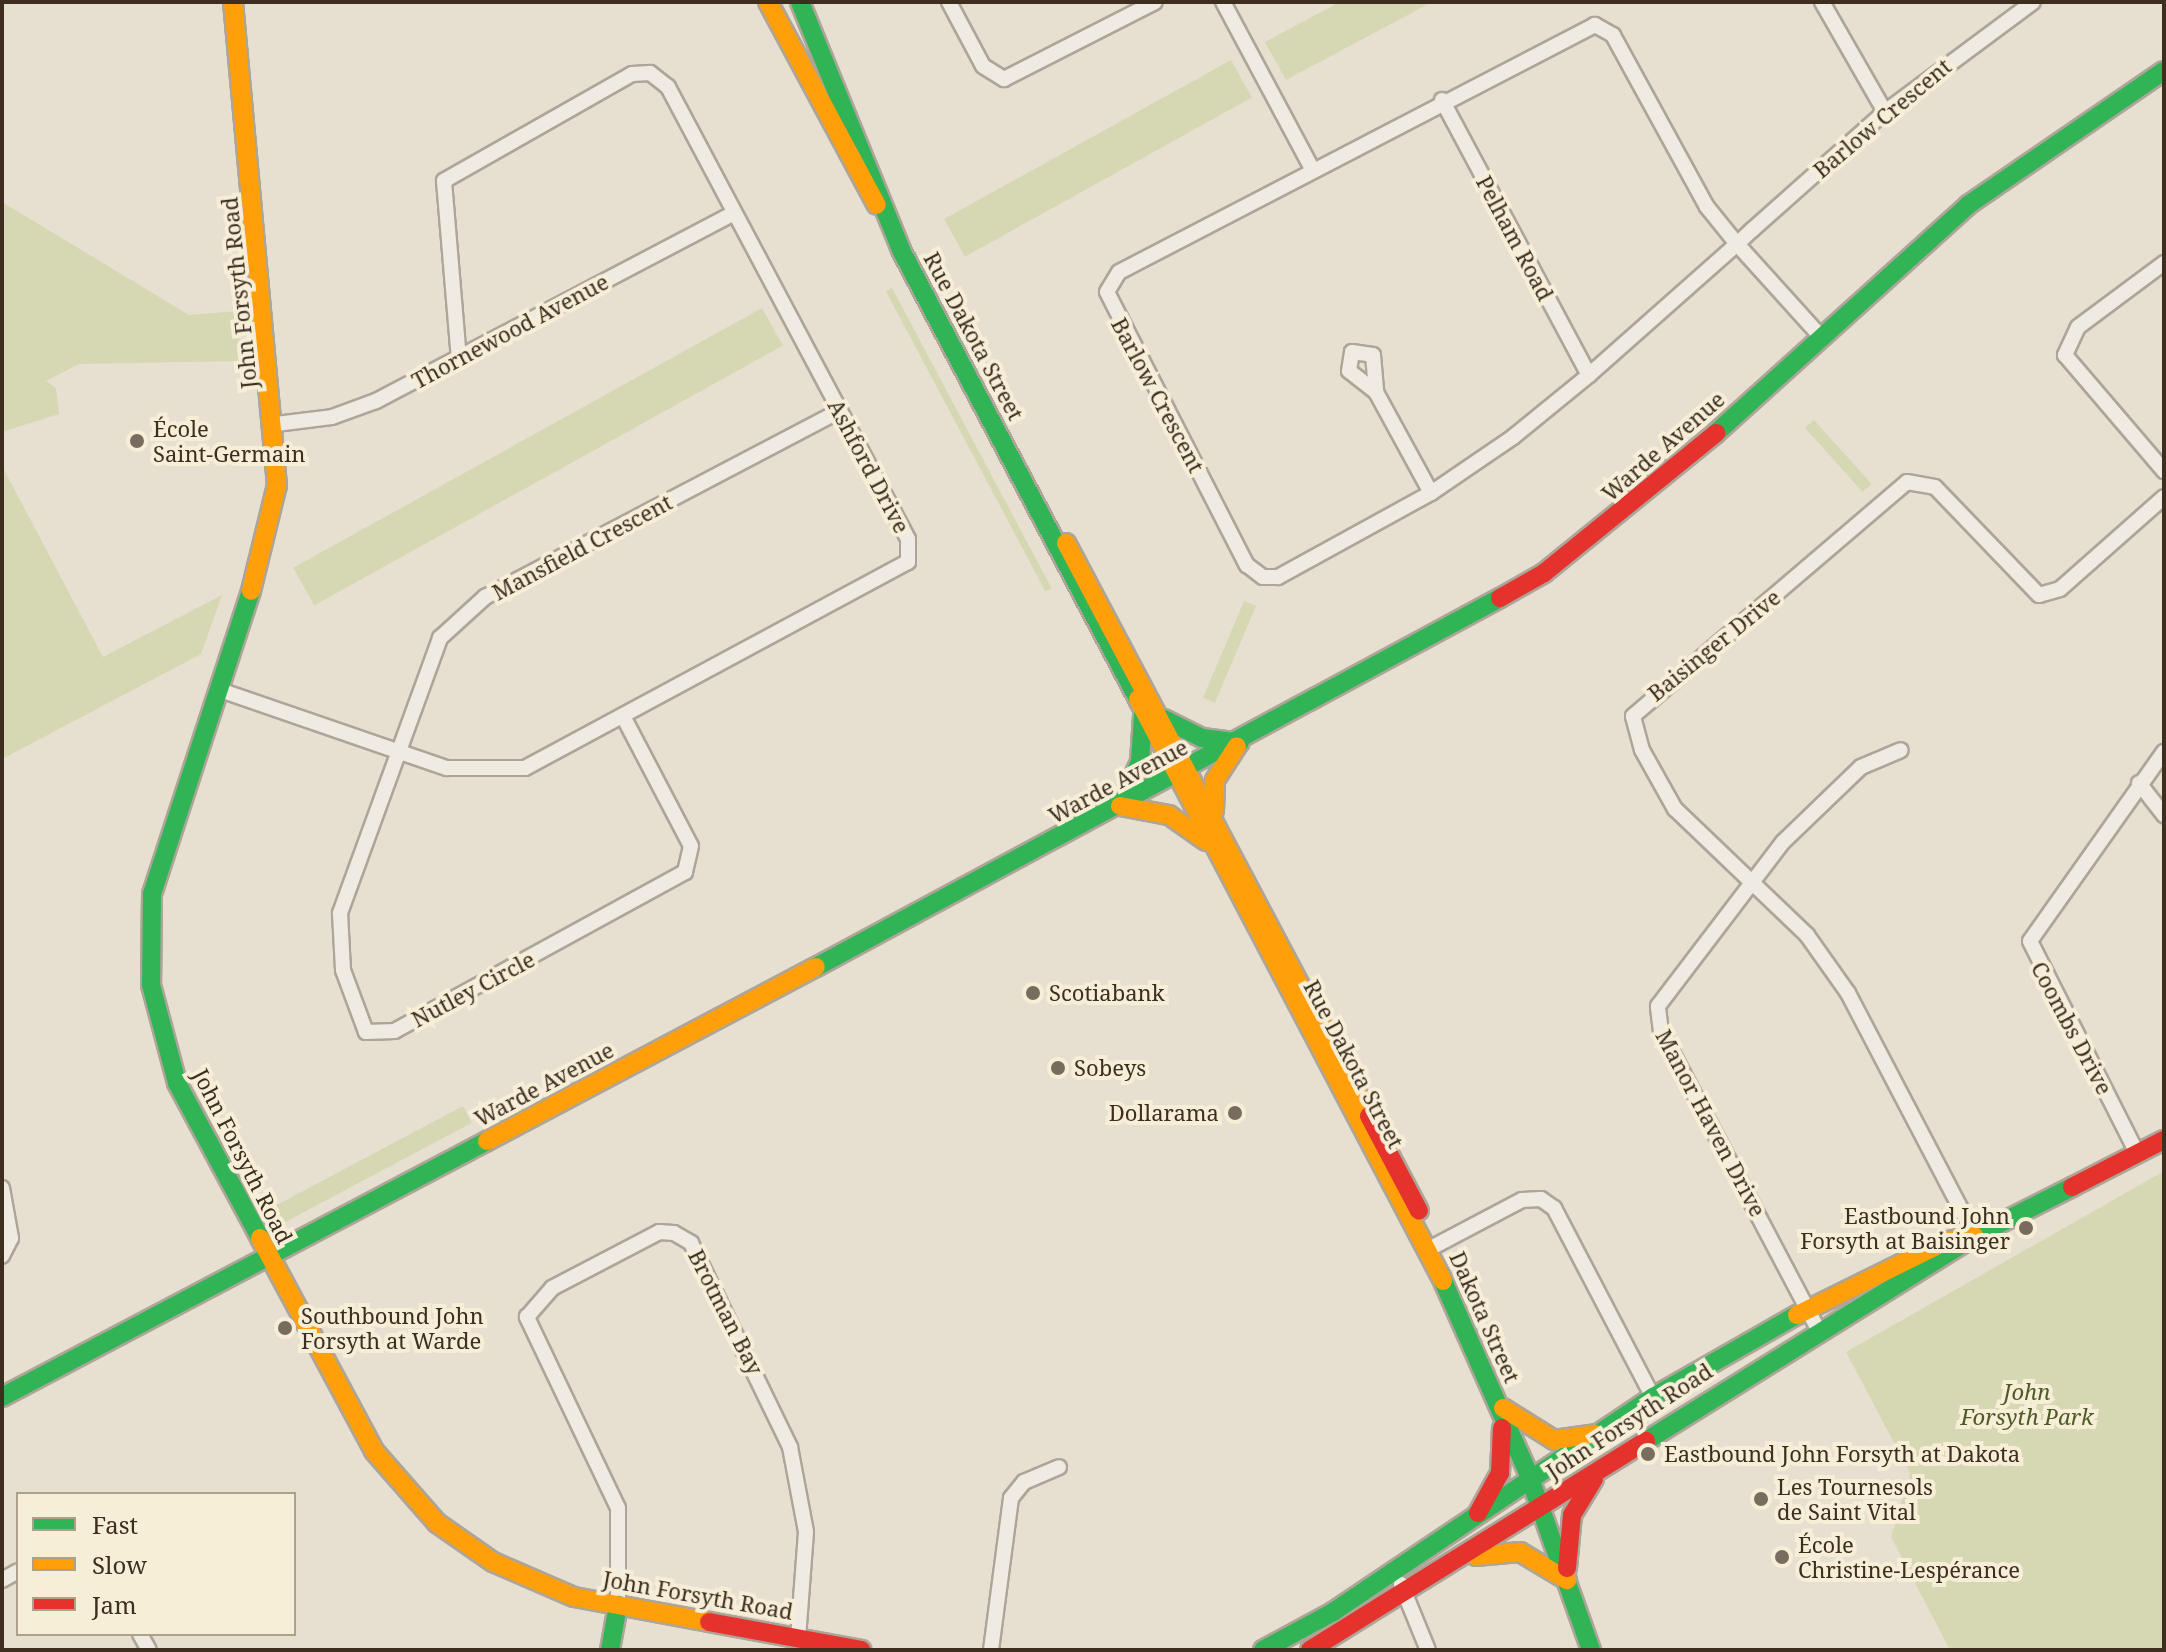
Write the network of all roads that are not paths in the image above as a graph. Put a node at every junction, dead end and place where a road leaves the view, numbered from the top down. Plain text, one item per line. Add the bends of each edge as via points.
1 (233, 2) edge
2 (768, 2) edge
3 (800, 2) edge
4 (949, 2) edge
5 (1155, 2) edge
6 (1223, 2) edge
7 (1822, 2) edge
8 (2033, 2) edge
9 (2164, 71) edge
10 (1442, 100) junction
11 (1885, 112) junction
12 (1312, 169) junction
13 (734, 213) junction
14 (888, 221) junction
15 (1737, 244) junction
16 (2164, 263) edge
17 (1822, 338) junction
18 (459, 358) junction
19 (1589, 375) junction
20 (1376, 392) dead end
21 (840, 411) junction
22 (276, 424) junction
23 (2164, 471) edge
24 (1020, 473) junction
25 (1431, 493) junction
26 (2164, 497) edge
27 (217, 689) junction
28 (1143, 711) junction
29 (624, 718) junction
30 (1164, 719) junction
31 (1240, 743) junction
32 (395, 750) junction
33 (1901, 750) dead end
34 (2164, 752) edge
35 (1183, 774) junction
36 (2139, 783) junction
37 (1120, 806) junction
38 (2164, 815) edge
39 (1215, 820) junction
40 (1213, 845) junction
41 (1749, 882) junction
42 (2164, 1140) edge
43 (2136, 1151) junction
44 (2, 1188) edge
45 (1975, 1236) junction
46 (1429, 1249) junction
47 (2, 1256) edge
48 (268, 1257) junction
49 (1808, 1309) junction
50 (1820, 1333) junction
51 (2, 1397) edge
52 (1653, 1397) junction
53 (1498, 1404) junction
54 (1608, 1431) junction
55 (1604, 1466) junction
56 (1059, 1467) dead end
57 (1531, 1482) junction
58 (1541, 1508) junction
59 (1473, 1519) junction
60 (1461, 1560) junction
61 (1567, 1580) junction
62 (1404, 1590) junction
63 (618, 1605) junction
64 (798, 1638) junction
65 (610, 1650) edge
66 (861, 1650) edge
67 (991, 1650) edge
68 (1263, 1650) edge
69 (1310, 1650) edge
70 (1428, 1650) edge
71 (1591, 1650) edge

1 - 22 street, John Forsyth Road
2 - 14 street, Rue Dakota Street via 862,186
3 - 14 street, Rue Dakota Street
4 - 5 street via 983,66 1004,79
6 - 12 street
7 - 11 street
8 - 11 street, Barlow Crescent
9 - 17 street, Warde Avenue via 2009,173
10 - 12 street, Barlow Crescent
10 - 15 street, Barlow Crescent via 1580,27 1605,28 1695,189
10 - 19 street, Pelham Road
11 - 15 street, Barlow Crescent
12 - 25 street, Barlow Crescent via 1119,272 1108,287 1109,304 1255,574 1278,577
13 - 18 street, Thornewood Avenue
13 - 18 street, Ashford Drive via 668,87 650,73 632,74 444,181
13 - 21 street, Ashford Drive
14 - 24 street, Rue Dakota Street
15 - 17 street, Barlow Crescent
15 - 19 street, Barlow Crescent
16 - 23 street via 2078,327 2065,355
17 - 31 street, Warde Avenue via 1653,490 1544,573
18 - 22 street, Thornewood Avenue via 353,411
19 - 25 street, Barlow Crescent
20 - 25 street
21 - 29 street, Ashford Drive via 908,539 908,562
21 - 32 street, Mansfield Crescent via 464,612 429,656
22 - 27 street, John Forsyth Road via 266,541
24 - 28 street, Rue Dakota Street
24 - 30 street, Rue Dakota Street via 1098,593
26 - 41 street, Baisinger Drive via 2060,589 2039,595 1935,487 1907,482 1639,705 1637,737 1663,790 1701,841
27 - 32 street, Ashford Drive
27 - 48 street, John Forsyth Road via 156,869 148,959 177,1083
28 - 35 street, Rue Dakota Street
28 - 37 street via 1140,762
29 - 32 street, Ashford Drive via 545,759 498,772 447,768
29 - 32 street, Nutley Circle via 691,846 685,872 395,1031 374,1035 350,997 340,913
30 - 31 street via 1202,738
30 - 35 street, Rue Dakota Street
31 - 35 street, Warde Avenue
31 - 39 street via 1215,780
33 - 41 street, Manor Haven Drive via 1861,767
34 - 36 street, Coombs Drive
35 - 37 street, Warde Avenue
35 - 39 street
35 - 40 street, Rue Dakota Street
36 - 38 street
36 - 43 street, Coombs Drive via 2030,941
37 - 40 street via 1169,815
37 - 48 street, Warde Avenue
39 - 46 street, Rue Dakota Street via 1408,1184
40 - 46 street, Rue Dakota Street
41 - 45 street, Baisinger Drive via 1807,935 1848,993
41 - 49 street, Manor Haven Drive via 1665,991 1657,1019
42 - 43 street, John Forsyth Road
43 - 45 street, John Forsyth Road
44 - 47 street via 11,1238
45 - 49 street, John Forsyth Road via 1947,1241
45 - 50 street, John Forsyth Road
46 - 52 street, John Forsyth Road via 1522,1200 1541,1199 1554,1208
46 - 53 street, Dakota Street
48 - 51 street, Warde Avenue
48 - 63 street, John Forsyth Road via 374,1451 417,1506 532,1583
49 - 50 street, Manor Haven Drive
49 - 52 street, John Forsyth Road
50 - 55 street, John Forsyth Road
52 - 54 street, John Forsyth Road
53 - 54 street via 1554,1440
53 - 57 street
53 - 59 street via 1500,1473
54 - 57 street, John Forsyth Road
55 - 58 street, John Forsyth Road
55 - 61 street via 1572,1515
56 - 67 street via 1024,1482 1011,1498
57 - 58 street
57 - 59 street, John Forsyth Road
58 - 60 street, John Forsyth Road
58 - 61 street
59 - 68 street, John Forsyth Road
60 - 61 street via 1520,1552
60 - 62 street, John Forsyth Road
61 - 71 street
62 - 69 street, John Forsyth Road
62 - 70 street
63 - 64 street, John Forsyth Road
63 - 64 street, Brotman Bay via 618,1508 527,1317 552,1288 659,1232 674,1233 691,1243 790,1447 806,1532
63 - 65 street
64 - 66 street, John Forsyth Road

